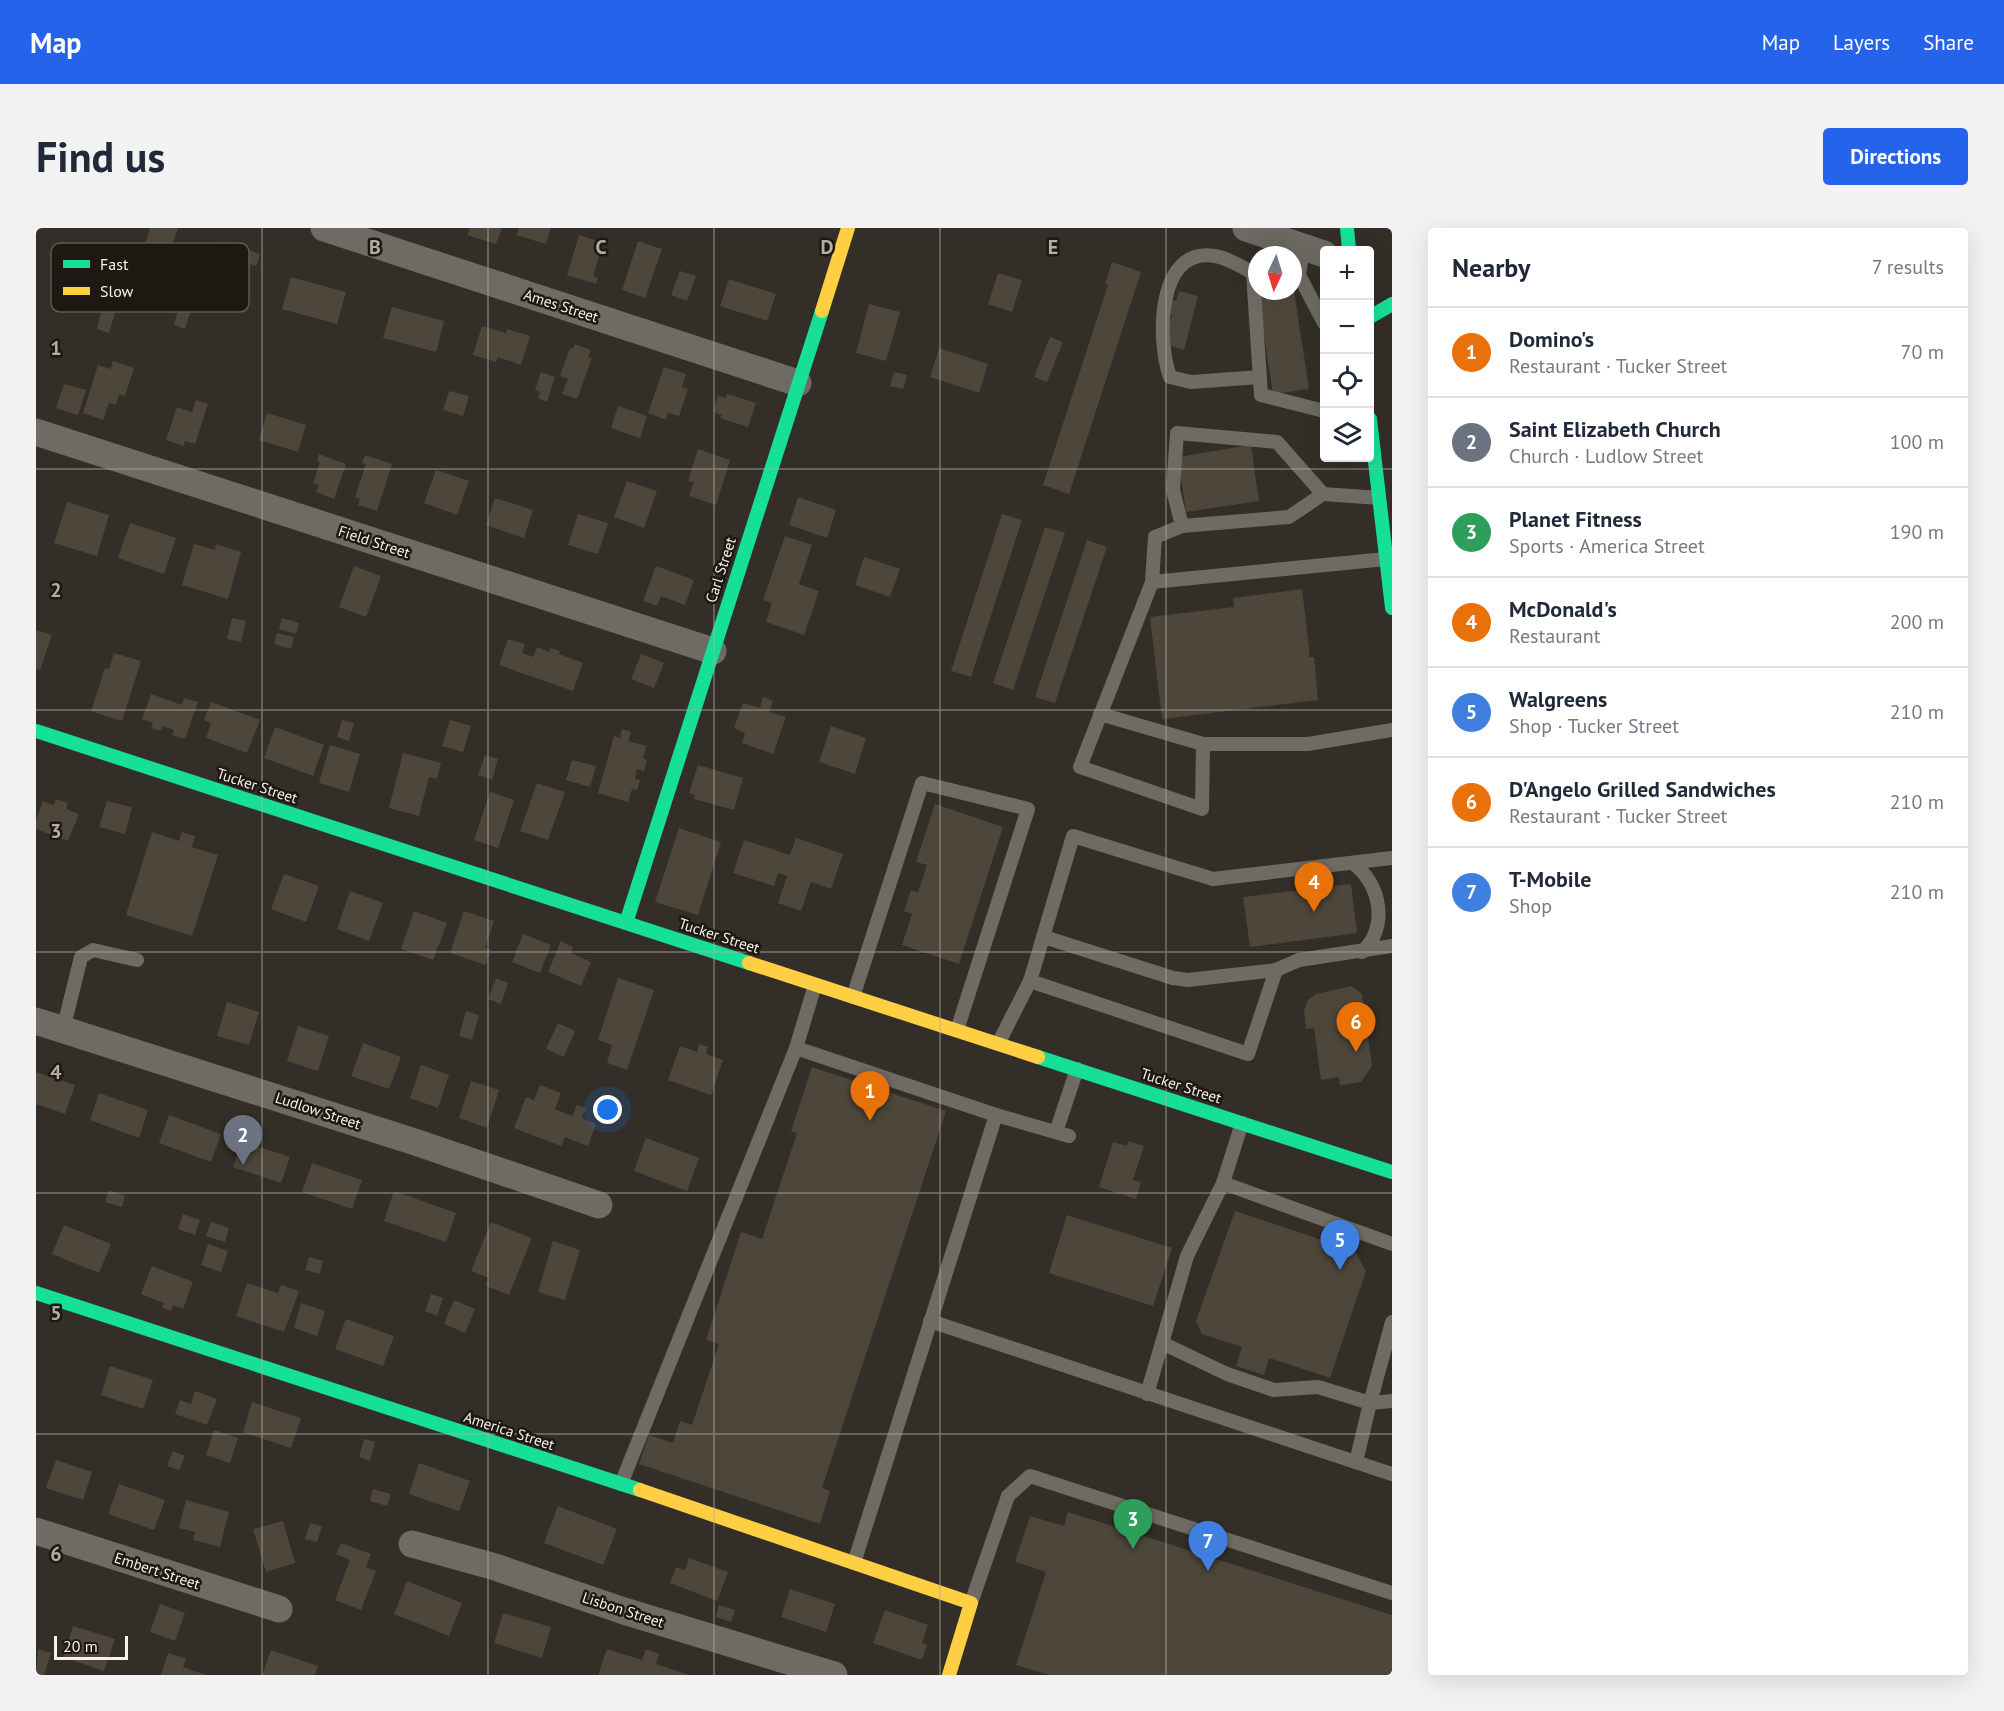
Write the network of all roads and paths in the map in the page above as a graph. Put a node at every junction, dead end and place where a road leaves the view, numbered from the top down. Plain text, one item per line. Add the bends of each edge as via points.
1 (324, 228) edge
2 (848, 228) edge
3 (1246, 228) edge
4 (1347, 228) edge
5 (1349, 246) edge
6 (1314, 251) edge
7 (1302, 267) edge
8 (1248, 270) edge
9 (1302, 285) edge
10 (1256, 300) edge
11 (1392, 304) edge
12 (1320, 316) edge
13 (1374, 321) edge
14 (1260, 377) junction
15 (798, 383) junction
16 (1320, 410) edge
17 (36, 432) edge
18 (1374, 454) edge
19 (1323, 494) junction
20 (1379, 498) junction
21 (1182, 526) junction
22 (1386, 560) junction
23 (1152, 582) junction
24 (1392, 608) edge
25 (713, 651) junction
26 (1101, 714) junction
27 (1392, 730) edge
28 (36, 731) edge
29 (1203, 744) junction
30 (1392, 858) edge
31 (1352, 863) junction
32 (626, 923) junction
33 (1044, 937) junction
34 (1392, 946) edge
35 (1362, 952) junction
36 (137, 960) dead end
37 (1276, 970) junction
38 (1030, 981) junction
39 (815, 984) junction
40 (853, 997) junction
41 (36, 1021) edge
42 (63, 1030) junction
43 (957, 1030) junction
44 (998, 1044) junction
45 (796, 1048) junction
46 (1077, 1069) junction
47 (996, 1115) junction
48 (1242, 1123) junction
49 (1392, 1172) edge
50 (1223, 1183) junction
51 (598, 1205) dead end
52 (1392, 1244) edge
53 (36, 1293) edge
54 (930, 1321) junction
55 (1392, 1322) edge
56 (1162, 1343) junction
57 (1147, 1394) junction
58 (1392, 1401) edge
59 (1370, 1403) junction
60 (1356, 1462) junction
61 (1392, 1474) edge
62 (621, 1484) junction
63 (36, 1531) edge
64 (412, 1544) dead end
65 (854, 1563) junction
66 (1392, 1593) edge
67 (971, 1603) junction
68 (279, 1610) dead end
69 (834, 1675) edge
70 (949, 1675) edge

1 - 15 street, Ames Street
2 - 15 street, Carl Street
3 - 6 street
4 - 5 street
6 - 7 lane
8 - 14 lane via 1216,256 1195,257 1174,271 1162,316 1163,358 1170,377 1191,382
9 - 12 lane
10 - 14 lane
11 - 13 street
14 - 16 lane via 1261,395
15 - 25 street, Carl Street
17 - 25 street, Field Street
18 - 20 street
19 - 20 lane
19 - 21 lane via 1290,517
19 - 21 lane via 1277,442 1177,432 1173,490
20 - 22 street
21 - 23 lane via 1155,537
22 - 23 lane
22 - 24 street
23 - 26 lane
25 - 32 street, Carl Street
26 - 29 lane
26 - 29 lane via 1080,767 1202,809
27 - 29 lane via 1308,744
28 - 32 street, Tucker Street
30 - 31 lane
31 - 33 lane via 1213,879 1073,836
31 - 35 lane via 1373,884 1379,922 1373,942
32 - 39 street, Tucker Street
33 - 37 lane via 1173,978 1188,980
33 - 38 lane
34 - 35 lane
35 - 37 lane via 1299,960
36 - 42 lane via 93,950 81,957
37 - 38 lane via 1248,1054
38 - 44 lane
39 - 40 street, Tucker Street
39 - 45 lane
40 - 43 street, Tucker Street
40 - 43 lane via 922,783 1028,809
41 - 42 street, Ludlow Street
42 - 51 street, Ludlow Street
43 - 44 street, Tucker Street
44 - 46 street, Tucker Street
45 - 47 lane
45 - 62 lane
46 - 47 lane via 1062,1134
46 - 48 street, Tucker Street
47 - 54 lane
48 - 49 street, Tucker Street
48 - 50 lane
50 - 52 lane
50 - 56 lane via 1187,1256
53 - 62 street, America Street
54 - 57 lane
54 - 65 lane
55 - 59 lane
56 - 57 lane
56 - 59 lane via 1227,1374 1274,1390 1318,1387
57 - 60 lane
58 - 59 lane
59 - 60 lane
60 - 61 lane
62 - 65 street, America Street
63 - 68 street, Embert Street
64 - 69 street, Lisbon Street
65 - 67 street, America Street
66 - 67 lane via 1030,1476 1008,1496
67 - 70 street

